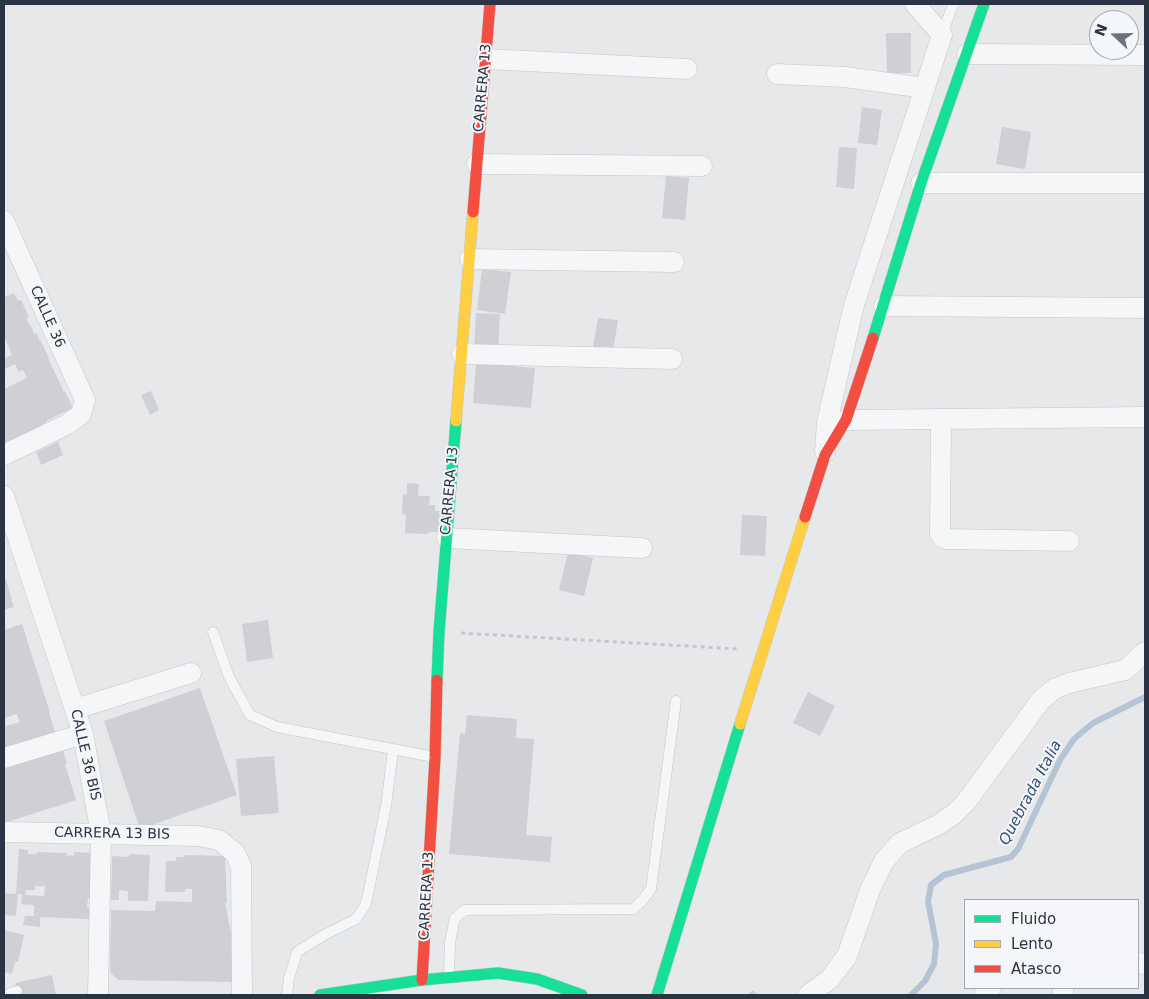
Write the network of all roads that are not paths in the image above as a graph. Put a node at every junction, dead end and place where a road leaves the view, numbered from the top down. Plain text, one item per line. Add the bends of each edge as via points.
1 (490, 4) edge
2 (915, 4) edge
3 (953, 4) edge
4 (984, 4) edge
5 (942, 35) junction
6 (967, 54) junction
7 (1145, 55) edge
8 (486, 59) junction
9 (687, 69) dead end
10 (777, 74) dead end
11 (925, 88) junction
12 (477, 164) junction
13 (702, 166) dead end
14 (921, 183) junction
15 (1145, 183) edge
16 (4, 221) edge
17 (470, 259) junction
18 (674, 262) dead end
19 (884, 306) junction
20 (1145, 308) edge
21 (462, 354) junction
22 (672, 359) dead end
23 (1145, 417) edge
24 (941, 419) junction
25 (846, 420) junction
26 (4, 455) edge
27 (825, 455) junction
28 (4, 496) edge
29 (447, 538) junction
30 (1069, 541) dead end
31 (642, 548) dead end
32 (213, 632) dead end
33 (1145, 652) edge
34 (191, 672) dead end
35 (676, 701) dead end
36 (75, 709) junction
37 (83, 734) junction
38 (393, 750) junction
39 (4, 758) edge
40 (435, 758) junction
41 (4, 832) edge
42 (101, 834) junction
43 (449, 977) junction
44 (422, 980) junction
45 (98, 995) edge
46 (242, 995) edge
47 (287, 995) edge
48 (320, 995) edge
49 (582, 995) edge
50 (656, 995) edge
51 (808, 995) edge

1 - 8 street, CARRERA 13
2 - 5 street
3 - 5 lane
4 - 6 street
5 - 11 street
6 - 7 street
6 - 14 street
8 - 9 street
8 - 12 street, CARRERA 13
10 - 11 street via 845,77
11 - 27 street via 854,305 827,422
12 - 13 street
12 - 17 street, CARRERA 13
14 - 15 street
14 - 19 street
16 - 26 street, CALLE 36 via 85,400 80,414 68,424
17 - 18 street
17 - 21 street, CARRERA 13
19 - 20 street
19 - 25 street
21 - 22 street
21 - 29 street, CARRERA 13
23 - 24 street
24 - 25 street
24 - 30 street via 940,534 943,538
25 - 27 street
27 - 50 street
28 - 36 street, CALLE 36 BIS
29 - 31 street
29 - 40 street, CARRERA 13 via 439,632
32 - 38 lane via 229,678 250,715 277,727
33 - 51 street via 1125,670 1054,689 1041,700 954,814 900,843 884,861 870,890 847,956 830,979
34 - 36 street
35 - 43 lane via 650,889 642,902 633,909 465,910 454,918
36 - 37 street, CALLE 36 BIS
37 - 39 street
37 - 42 street, CALLE 36 BIS
38 - 40 lane
38 - 47 lane via 386,806 366,904 356,919 296,952
40 - 44 street, CARRERA 13
41 - 42 street, CARRERA 13 BIS
42 - 45 street, CALLE 36 BIS
42 - 46 street, CARRERA 13 BIS via 198,836 219,840 235,853 241,866
43 - 44 street
43 - 49 street via 498,973 536,979
44 - 48 street

